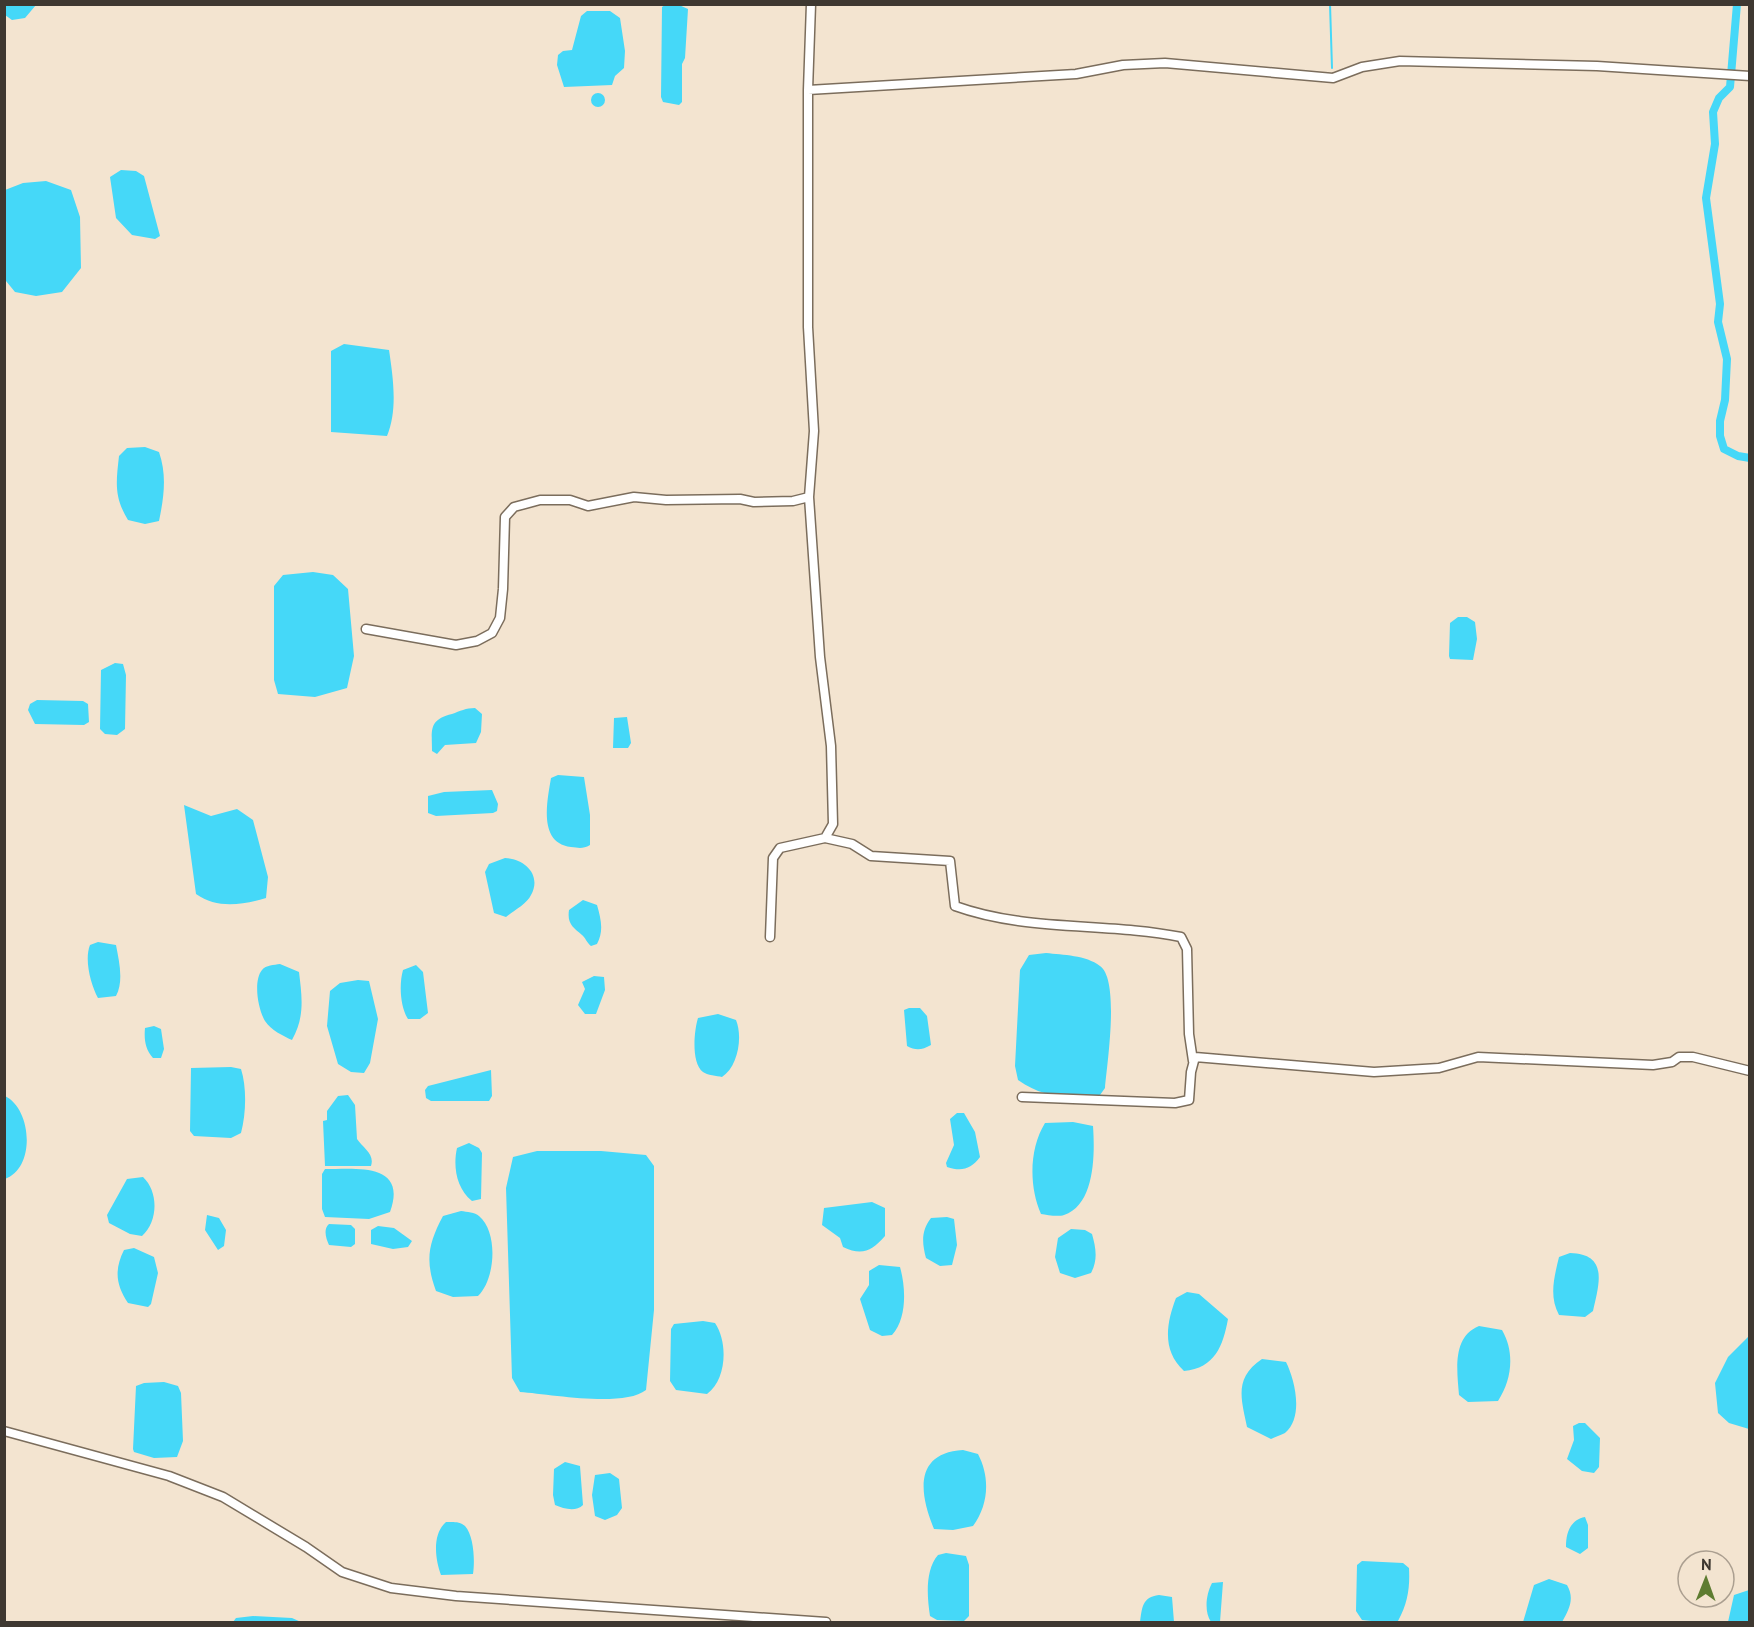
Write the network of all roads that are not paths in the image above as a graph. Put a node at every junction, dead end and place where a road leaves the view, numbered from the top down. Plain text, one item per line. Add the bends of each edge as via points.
1 (811, 4) edge
2 (1749, 76) edge
3 (808, 90) junction
4 (809, 497) junction
5 (366, 629) dead end
6 (825, 838) junction
7 (770, 937) dead end
8 (1193, 1061) junction
9 (1749, 1071) edge
10 (1022, 1098) dead end
11 (4, 1431) edge
12 (826, 1623) edge

1 - 3 street
2 - 3 street via 1597,66 1400,61 1362,67 1333,78 1165,63 1123,65 1076,74
3 - 4 street via 808,327 814,431
4 - 5 street via 754,502 634,497 588,506 561,499 523,502 505,517 500,618 492,633 456,645
4 - 6 street via 820,657 831,746 833,824
6 - 7 street via 780,848 773,858
6 - 8 street via 852,843 871,856 950,861 954,906 982,916 1181,937 1187,949
8 - 9 street via 1196,1057 1213,1058 1374,1072 1439,1068 1478,1057 1653,1065 1693,1057
8 - 10 street via 1189,1100 1175,1103
11 - 12 street via 169,1476 223,1497 342,1572 392,1588

